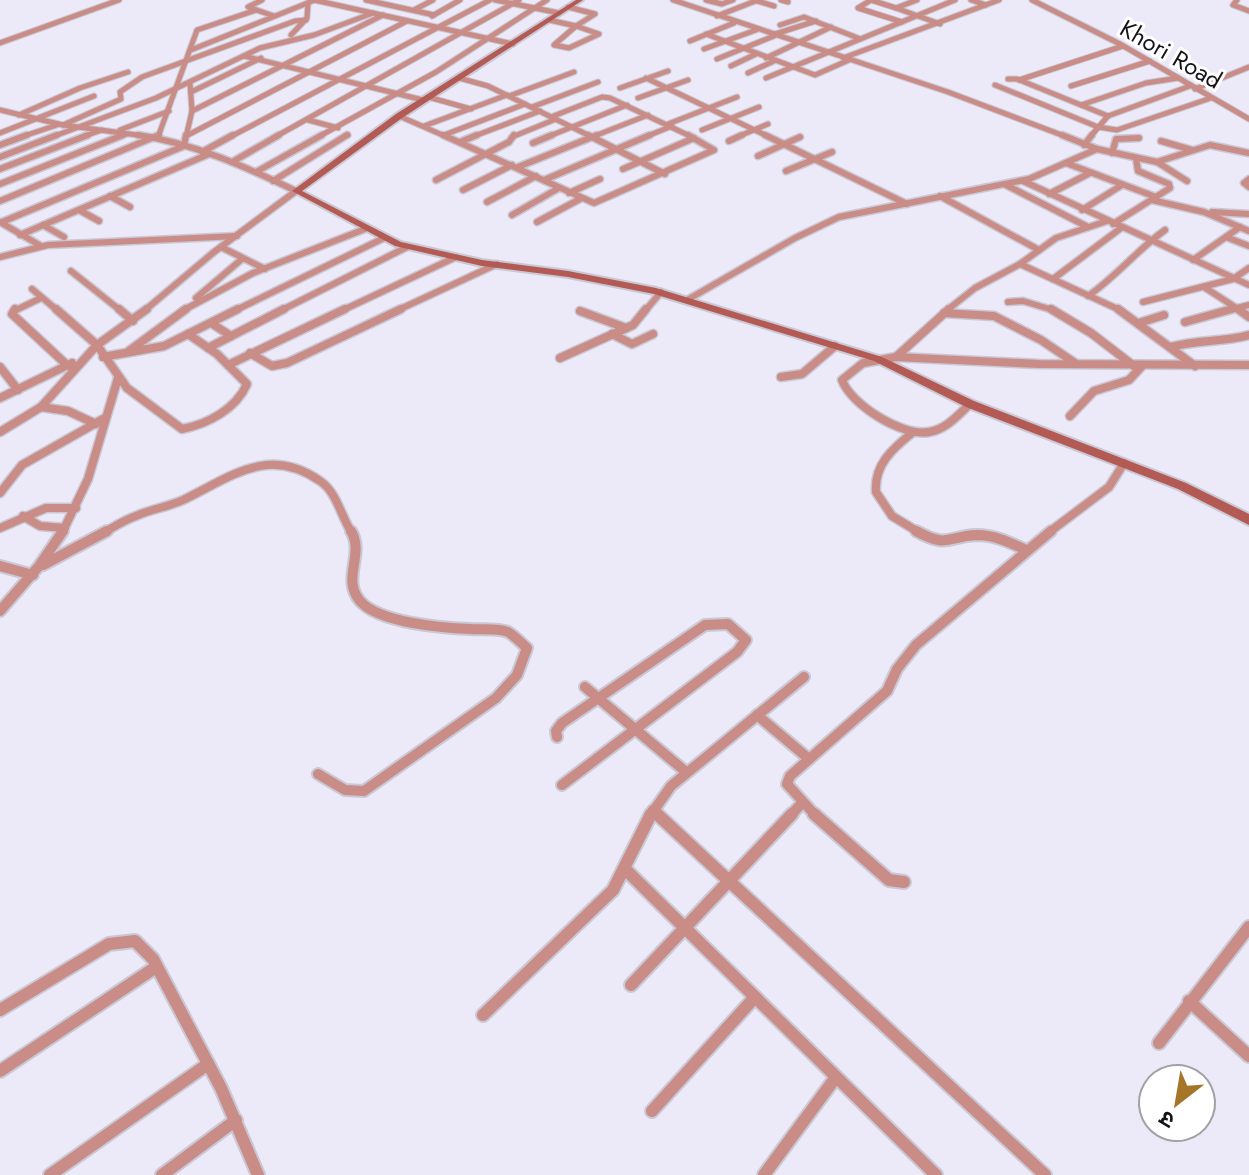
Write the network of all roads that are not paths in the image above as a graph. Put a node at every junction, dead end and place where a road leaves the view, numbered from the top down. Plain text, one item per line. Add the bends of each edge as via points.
1 (119, 0) edge
2 (262, 0) edge
3 (314, 0) edge
4 (368, 0) edge
5 (406, 0) edge
6 (433, 0) edge
7 (460, 0) edge
8 (492, 0) edge
9 (547, 0) edge
10 (580, 0) edge
11 (673, 0) edge
12 (704, 0) edge
13 (733, 0) edge
14 (756, 0) edge
15 (781, 0) edge
16 (871, 0) edge
17 (917, 0) edge
18 (955, 0) edge
19 (971, 0) edge
20 (999, 0) edge
21 (1032, 0) edge
22 (1237, 0) edge
23 (380, 1) edge
24 (516, 2) edge
25 (788, 2) edge
26 (308, 3) junction
27 (986, 5) junction
28 (395, 6) junction
29 (689, 6) junction
30 (774, 6) dead end
31 (568, 7) junction
32 (534, 8) junction
33 (896, 8) junction
34 (354, 9) junction
35 (256, 10) junction
36 (414, 10) junction
37 (1249, 11) edge
38 (373, 13) junction
39 (559, 13) junction
40 (383, 15) junction
41 (434, 15) junction
42 (274, 16) junction
43 (717, 16) junction
44 (917, 16) junction
45 (306, 20) junction
46 (549, 20) junction
47 (407, 21) junction
48 (816, 21) junction
49 (257, 22) junction
50 (902, 22) junction
51 (419, 23) junction
52 (734, 23) junction
53 (941, 24) junction
54 (780, 25) dead end
55 (576, 27) junction
56 (831, 27) junction
57 (278, 28) junction
58 (440, 28) junction
59 (756, 30) junction
60 (462, 33) junction
61 (706, 34) junction
62 (773, 35) junction
63 (294, 37) junction
64 (486, 38) junction
65 (858, 38) junction
66 (690, 41) dead end
67 (725, 42) junction
68 (844, 42) junction
69 (0, 43) edge
70 (795, 43) junction
71 (513, 44) junction
72 (1123, 46) junction
73 (704, 49) dead end
74 (742, 49) junction
75 (191, 50) junction
76 (866, 50) junction
77 (819, 51) junction
78 (756, 54) junction
79 (244, 56) junction
80 (261, 58) junction
81 (766, 58) junction
82 (717, 59) dead end
83 (846, 59) junction
84 (188, 60) junction
85 (774, 61) junction
86 (1150, 61) junction
87 (284, 64) junction
88 (731, 66) dead end
89 (789, 67) junction
90 (1249, 67) edge
91 (309, 70) junction
92 (668, 71) dead end
93 (128, 72) dead end
94 (574, 72) dead end
95 (748, 73) dead end
96 (339, 78) junction
97 (459, 78) junction
98 (646, 78) junction
99 (766, 78) dead end
100 (1178, 78) junction
101 (1008, 79) dead end
102 (688, 80) dead end
103 (1019, 80) junction
104 (598, 82) dead end
105 (190, 83) junction
106 (369, 85) junction
107 (995, 85) dead end
108 (1071, 86) dead end
109 (178, 88) junction
110 (620, 88) dead end
111 (665, 88) junction
112 (1192, 88) junction
113 (191, 92) junction
114 (398, 93) junction
115 (94, 96) dead end
116 (508, 96) junction
117 (737, 97) dead end
118 (425, 98) junction
119 (638, 98) dead end
120 (1211, 98) junction
121 (627, 105) junction
122 (1080, 105) junction
123 (528, 106) junction
124 (759, 107) dead end
125 (707, 108) junction
126 (471, 109) junction
127 (0, 110) edge
128 (169, 111) junction
129 (192, 111) junction
130 (540, 111) junction
131 (10, 112) junction
132 (19, 115) junction
133 (648, 115) junction
134 (399, 116) junction
135 (1108, 116) junction
136 (0, 117) edge
137 (553, 118) junction
138 (730, 119) junction
139 (1249, 119) edge
140 (40, 120) junction
141 (308, 120) junction
142 (61, 124) junction
143 (768, 124) dead end
144 (670, 125) junction
145 (424, 126) junction
146 (83, 127) junction
147 (572, 127) junction
148 (1098, 127) junction
149 (105, 129) junction
150 (335, 129) junction
151 (702, 130) dead end
152 (753, 130) junction
153 (117, 131) junction
154 (0, 133) edge
155 (130, 133) junction
156 (188, 134) junction
157 (348, 135) junction
158 (444, 135) junction
159 (591, 137) junction
160 (800, 137) dead end
161 (160, 138) junction
162 (694, 138) junction
163 (1139, 138) dead end
164 (367, 140) junction
165 (729, 141) dead end
166 (1161, 141) dead end
167 (460, 142) junction
168 (533, 143) dead end
169 (0, 145) edge
170 (784, 145) junction
171 (1084, 145) junction
172 (184, 146) junction
173 (1097, 149) junction
174 (616, 150) junction
175 (1192, 150) junction
176 (832, 152) dead end
177 (206, 153) junction
178 (486, 153) junction
179 (1112, 153) junction
180 (1249, 153) edge
181 (37, 155) junction
182 (758, 156) dead end
183 (0, 157) edge
184 (1136, 158) junction
185 (814, 159) junction
186 (232, 162) junction
187 (640, 162) junction
188 (1157, 162) junction
189 (1066, 163) junction
190 (52, 164) junction
191 (515, 166) junction
192 (0, 169) edge
193 (623, 169) dead end
194 (786, 171) dead end
195 (256, 172) junction
196 (1090, 173) junction
197 (70, 174) junction
198 (665, 174) junction
199 (536, 176) junction
200 (600, 179) dead end
201 (1249, 179) edge
202 (436, 180) dead end
203 (544, 180) junction
204 (273, 181) junction
205 (1023, 181) junction
206 (1187, 181) dead end
207 (0, 184) edge
208 (1006, 184) junction
209 (1122, 185) junction
210 (1249, 187) edge
211 (559, 188) junction
212 (463, 190) dead end
213 (296, 191) junction
214 (569, 193) junction
215 (1049, 194) junction
216 (110, 196) junction
217 (939, 196) junction
218 (580, 199) junction
219 (1154, 199) junction
220 (0, 201) edge
221 (487, 202) dead end
222 (907, 204) junction
223 (130, 207) dead end
224 (79, 210) junction
225 (1082, 210) junction
226 (1204, 212) junction
227 (1249, 214) edge
228 (512, 215) dead end
229 (99, 221) dead end
230 (1, 222) edge
231 (537, 222) dead end
232 (1110, 222) junction
233 (43, 225) junction
234 (1088, 227) junction
235 (1240, 227) junction
236 (1121, 228) junction
237 (365, 229) junction
238 (1165, 230) dead end
239 (1249, 231) edge
240 (20, 235) junction
241 (237, 236) junction
242 (64, 237) dead end
243 (1226, 237) junction
244 (384, 238) junction
245 (1150, 241) junction
246 (41, 246) junction
247 (1249, 246) edge
248 (221, 247) junction
249 (407, 247) junction
250 (1039, 250) junction
251 (350, 255) junction
252 (0, 257) edge
253 (456, 257) junction
254 (242, 259) junction
255 (1193, 260) junction
256 (497, 264) junction
257 (1020, 264) junction
258 (370, 266) junction
259 (1249, 268) edge
260 (265, 269) junction
261 (322, 269) junction
262 (71, 271) dead end
263 (1053, 279) junction
264 (1233, 279) junction
265 (341, 280) junction
266 (1249, 285) edge
267 (1204, 287) junction
268 (32, 289) dead end
269 (277, 291) junction
270 (661, 292) junction
271 (1088, 296) junction
272 (41, 298) junction
273 (687, 300) junction
274 (1008, 302) dead end
275 (1143, 302) dead end
276 (295, 304) junction
277 (250, 305) junction
278 (1249, 305) edge
279 (1236, 308) junction
280 (183, 309) junction
281 (580, 311) dead end
282 (944, 313) junction
283 (1164, 315) dead end
284 (268, 317) junction
285 (1249, 317) edge
286 (133, 321) junction
287 (1185, 322) dead end
288 (211, 323) junction
289 (1139, 323) junction
290 (626, 328) junction
291 (188, 334) junction
292 (612, 334) junction
293 (653, 334) dead end
294 (1249, 335) edge
295 (231, 336) junction
296 (97, 345) junction
297 (835, 346) junction
298 (1170, 347) junction
299 (208, 348) junction
300 (129, 351) junction
301 (250, 353) junction
302 (86, 357) junction
303 (103, 357) junction
304 (896, 357) junction
305 (560, 358) dead end
306 (878, 359) junction
307 (1075, 363) junction
308 (228, 365) junction
309 (1249, 365) edge
310 (68, 366) junction
311 (1138, 366) junction
312 (1195, 366) junction
313 (0, 367) edge
314 (781, 377) dead end
315 (118, 378) junction
316 (18, 390) junction
317 (0, 398) edge
318 (970, 404) junction
319 (41, 407) junction
320 (1070, 416) dead end
321 (100, 421) junction
322 (0, 432) edge
323 (912, 433) junction
324 (1124, 463) junction
325 (0, 493) edge
326 (76, 508) junction
327 (23, 516) junction
328 (1249, 520) edge
329 (0, 528) edge
330 (65, 528) junction
331 (1026, 550) junction
332 (43, 565) junction
333 (0, 566) edge
334 (33, 575) junction
335 (0, 611) edge
336 (804, 677) dead end
337 (585, 687) dead end
338 (597, 699) junction
339 (757, 715) junction
340 (633, 731) junction
341 (557, 737) dead end
342 (809, 759) junction
343 (686, 772) junction
344 (318, 774) dead end
345 (562, 785) dead end
346 (802, 803) junction
347 (653, 810) junction
348 (625, 869) junction
349 (728, 880) junction
350 (904, 882) dead end
351 (1249, 927) edge
352 (685, 928) junction
353 (156, 967) junction
354 (631, 985) dead end
355 (755, 997) junction
356 (1189, 1001) junction
357 (0, 1010) edge
358 (483, 1015) dead end
359 (1159, 1043) dead end
360 (1249, 1056) edge
361 (208, 1064) junction
362 (0, 1071) edge
363 (836, 1077) junction
364 (652, 1111) dead end
365 (236, 1120) junction
366 (65, 1170) edge
367 (931, 1173) edge
368 (50, 1175) edge
369 (162, 1175) edge
370 (258, 1175) edge
371 (764, 1175) edge
372 (1045, 1175) edge

1 - 69 street
2 - 35 street via 248,6
3 - 26 street
3 - 34 street
4 - 23 street
4 - 34 street
5 - 28 street
6 - 36 street
7 - 41 street
8 - 24 street
8 - 58 street
9 - 32 street
10 - 31 street
11 - 29 street
12 - 13 street
12 - 29 street
14 - 30 street
14 - 43 street
15 - 25 street
16 - 33 street
16 - 50 street via 858,8
17 - 33 street
18 - 44 street
19 - 27 street
20 - 27 street
21 - 72 street, Khori Road
22 - 37 street via 1233,5
23 - 28 street
24 - 32 street
24 - 60 street
26 - 42 street
26 - 45 street
27 - 53 street
28 - 36 street
29 - 43 street
31 - 39 street
31 - 55 street via 595,13
32 - 39 street
32 - 64 street
33 - 44 street
34 - 38 street
35 - 42 street
35 - 75 street via 199,28
36 - 41 street
38 - 40 street
38 - 63 street
39 - 46 street
40 - 47 street
40 - 87 street
41 - 51 street
42 - 49 street
43 - 52 street
44 - 50 street
44 - 53 street
45 - 57 street
45 - 63 street
46 - 55 street
46 - 71 street
47 - 51 street
47 - 91 street
48 - 54 street via 800,17
48 - 56 street
48 - 62 street
49 - 57 street
49 - 75 street
50 - 65 street
51 - 58 street
52 - 59 street
52 - 61 street
53 - 76 street
55 - 55 street via 599,34 569,48 554,45
56 - 65 street
56 - 70 street
57 - 63 street
57 - 84 street
58 - 60 street
58 - 96 street
59 - 62 street
59 - 67 street
60 - 64 street
60 - 106 street
61 - 66 street
61 - 67 street
62 - 70 street
62 - 74 street
63 - 79 street
64 - 71 street
64 - 114 street
65 - 68 street
67 - 73 street
67 - 74 street
68 - 76 street
68 - 77 street
70 - 77 street
70 - 81 street
71 - 97 street
72 - 86 street, Khori Road
72 - 103 street
74 - 78 street
74 - 82 street
75 - 84 street
76 - 83 street
77 - 83 street
77 - 89 street
78 - 81 street
78 - 88 street
79 - 80 street
79 - 105 street
80 - 87 street
80 - 113 street
81 - 85 street
83 - 89 street via 819,75
83 - 171 street
84 - 109 street
84 - 142 street via 142,77 120,92 121,99
85 - 89 street
85 - 95 street
86 - 100 street, Khori Road
86 - 108 street
87 - 91 street
87 - 129 street
89 - 99 street
90 - 112 street
91 - 96 street
91 - 156 street
92 - 98 street
93 - 132 street
94 - 116 street
96 - 106 street
96 - 177 street
97 - 116 street
97 - 118 street
98 - 110 street
98 - 111 street
100 - 112 street, Khori Road
100 - 122 street
101 - 103 street
102 - 111 street
103 - 122 street
104 - 123 street
105 - 109 street
105 - 113 street
106 - 114 street
106 - 141 street
107 - 148 street
109 - 128 street
109 - 146 street
111 - 119 street
111 - 125 street
112 - 120 street, Khori Road
112 - 135 street
113 - 129 street
114 - 118 street
114 - 150 street
115 - 140 street
116 - 123 street
116 - 126 street
117 - 125 street
118 - 126 street
118 - 134 street
120 - 139 street, Khori Road
120 - 148 street via 1126,128
121 - 133 street
121 - 137 street via 602,97
121 - 147 street
122 - 135 street
123 - 130 street
123 - 158 street
124 - 138 street
125 - 138 street
125 - 144 street
126 - 145 street
127 - 131 street
128 - 153 street
128 - 161 street
129 - 156 street
130 - 137 street
130 - 167 street
131 - 132 street
131 - 136 street
132 - 140 street
133 - 144 street
133 - 159 street
134 - 145 street
134 - 164 street
135 - 148 street
137 - 147 street
137 - 178 street
138 - 151 street
138 - 152 street
140 - 142 street
140 - 154 street
141 - 150 street
141 - 186 street
142 - 146 street
142 - 169 street
143 - 152 street
144 - 162 street
144 - 174 street
145 - 158 street
146 - 149 street
146 - 183 street
147 - 159 street
147 - 168 street
148 - 171 street
149 - 153 street
149 - 181 street
150 - 157 street
150 - 195 street
152 - 165 street
152 - 170 street
153 - 155 street
155 - 161 street
155 - 190 street
156 - 161 street
156 - 172 street
157 - 164 street
157 - 204 street
158 - 167 street
159 - 174 street
159 - 191 street
160 - 170 street
161 - 172 street
161 - 197 street
162 - 187 street
162 - 198 street via 712,147 712,153
163 - 179 street via 1116,139
164 - 213 street
166 - 175 street
167 - 178 street
170 - 182 street
170 - 185 street
171 - 173 street
172 - 177 street
172 - 230 street
173 - 179 street
173 - 189 street
174 - 187 street
174 - 203 street
175 - 180 street via 1221,146
175 - 188 street
176 - 185 street
177 - 186 street
177 - 216 street
178 - 191 street
178 - 202 street
179 - 184 street
181 - 190 street
181 - 192 street
184 - 188 street
184 - 219 street via 1138,171 1171,186
185 - 194 street
185 - 222 street
186 - 195 street
187 - 193 street
187 - 198 street
188 - 206 street
189 - 196 street
189 - 205 street
190 - 197 street
190 - 207 street
191 - 199 street
191 - 212 street
195 - 204 street
196 - 209 street
196 - 215 street
197 - 220 street
198 - 218 street via 598,203
199 - 203 street
199 - 221 street
200 - 214 street
201 - 210 street via 1244,183
203 - 211 street
204 - 213 street
205 - 208 street
205 - 215 street
208 - 217 street
208 - 234 street
209 - 219 street
209 - 225 street
211 - 214 street
211 - 228 street
213 - 237 street
213 - 241 street
214 - 218 street
215 - 225 street
216 - 223 street
216 - 224 street
217 - 222 street
217 - 250 street
218 - 231 street
219 - 226 street
219 - 232 street
222 - 273 street via 839,217
224 - 229 street
224 - 233 street
225 - 232 street
226 - 227 street
226 - 235 street
230 - 240 street
232 - 234 street
232 - 236 street
233 - 240 street
233 - 242 street
234 - 250 street via 1063,234
235 - 239 street
235 - 243 street
236 - 245 street
236 - 263 street
237 - 244 street
237 - 260 street
238 - 245 street
240 - 246 street
241 - 246 street
241 - 248 street
243 - 247 street
243 - 255 street
244 - 249 street
244 - 251 street
245 - 255 street
245 - 271 street via 1118,275
246 - 252 street
248 - 254 street
248 - 286 street
249 - 253 street
249 - 258 street
250 - 257 street
251 - 258 street
251 - 261 street
253 - 256 street
253 - 301 street
254 - 260 street
254 - 280 street
255 - 264 street
256 - 270 street
256 - 301 street via 287,363 272,366
257 - 263 street
257 - 282 street via 975,288
258 - 265 street
259 - 264 street
260 - 280 street
261 - 265 street
261 - 269 street
262 - 286 street
263 - 271 street
264 - 266 street
264 - 267 street
265 - 276 street
267 - 275 street
267 - 279 street
268 - 272 street
269 - 276 street
269 - 277 street
270 - 273 street
270 - 290 street
271 - 289 street
272 - 296 street
272 - 310 street via 12,314
273 - 297 street
274 - 311 street via 1024,299 1042,305
276 - 284 street
277 - 284 street
277 - 288 street
278 - 279 street
279 - 285 street
279 - 287 street
280 - 300 street
281 - 290 street
282 - 304 street
282 - 307 street via 994,316
283 - 289 street
284 - 295 street
286 - 296 street
288 - 291 street
288 - 295 street
289 - 298 street
290 - 292 street
291 - 299 street
291 - 300 street via 158,348
292 - 293 street via 632,344
292 - 305 street
294 - 298 street
295 - 299 street
296 - 302 street
296 - 303 street
297 - 306 street
297 - 314 street via 802,374
298 - 312 street
299 - 308 street
300 - 303 street
301 - 308 street
302 - 310 street
302 - 319 street
303 - 315 street
304 - 306 street
304 - 307 street
306 - 318 street
306 - 323 street via 853,368 842,384 886,422
307 - 311 street
308 - 315 street via 247,384 243,393 190,428 176,427
309 - 312 street
310 - 316 street
311 - 312 street
311 - 320 street via 1129,380 1094,391
313 - 316 street
315 - 321 street
316 - 317 street
318 - 323 street via 946,426
318 - 324 street
319 - 321 street
319 - 322 street
321 - 325 street via 22,465
321 - 326 street via 90,474
323 - 331 street via 881,462 876,474 877,497 891,516 939,542 977,535
324 - 328 street
324 - 331 street via 1109,487
326 - 327 street via 59,505
326 - 330 street
327 - 329 street
327 - 330 street via 47,528
330 - 332 street
331 - 342 street via 916,645 887,691
332 - 334 street
332 - 344 street via 118,524 180,501 231,474 280,463 320,481 333,494 355,538 352,590 362,604 437,628 506,631 527,648 517,675 496,698 364,791 351,794
333 - 334 street
334 - 335 street
336 - 339 street
337 - 338 street
338 - 340 street
338 - 340 street via 705,625 731,624 742,634 745,645
338 - 341 street via 562,723
339 - 342 street
339 - 343 street
340 - 343 street
340 - 345 street
342 - 346 street via 787,784
343 - 347 street
346 - 349 street
346 - 350 street via 889,880
347 - 348 street
347 - 349 street
348 - 352 street
348 - 358 street via 598,905
349 - 352 street
349 - 372 street
351 - 356 street
352 - 354 street
352 - 355 street
353 - 357 street via 135,941 109,944
353 - 361 street
353 - 362 street
355 - 363 street
355 - 364 street
356 - 359 street
356 - 360 street
361 - 365 street
361 - 366 street
363 - 367 street
363 - 371 street
365 - 369 street
365 - 370 street
366 - 368 street

